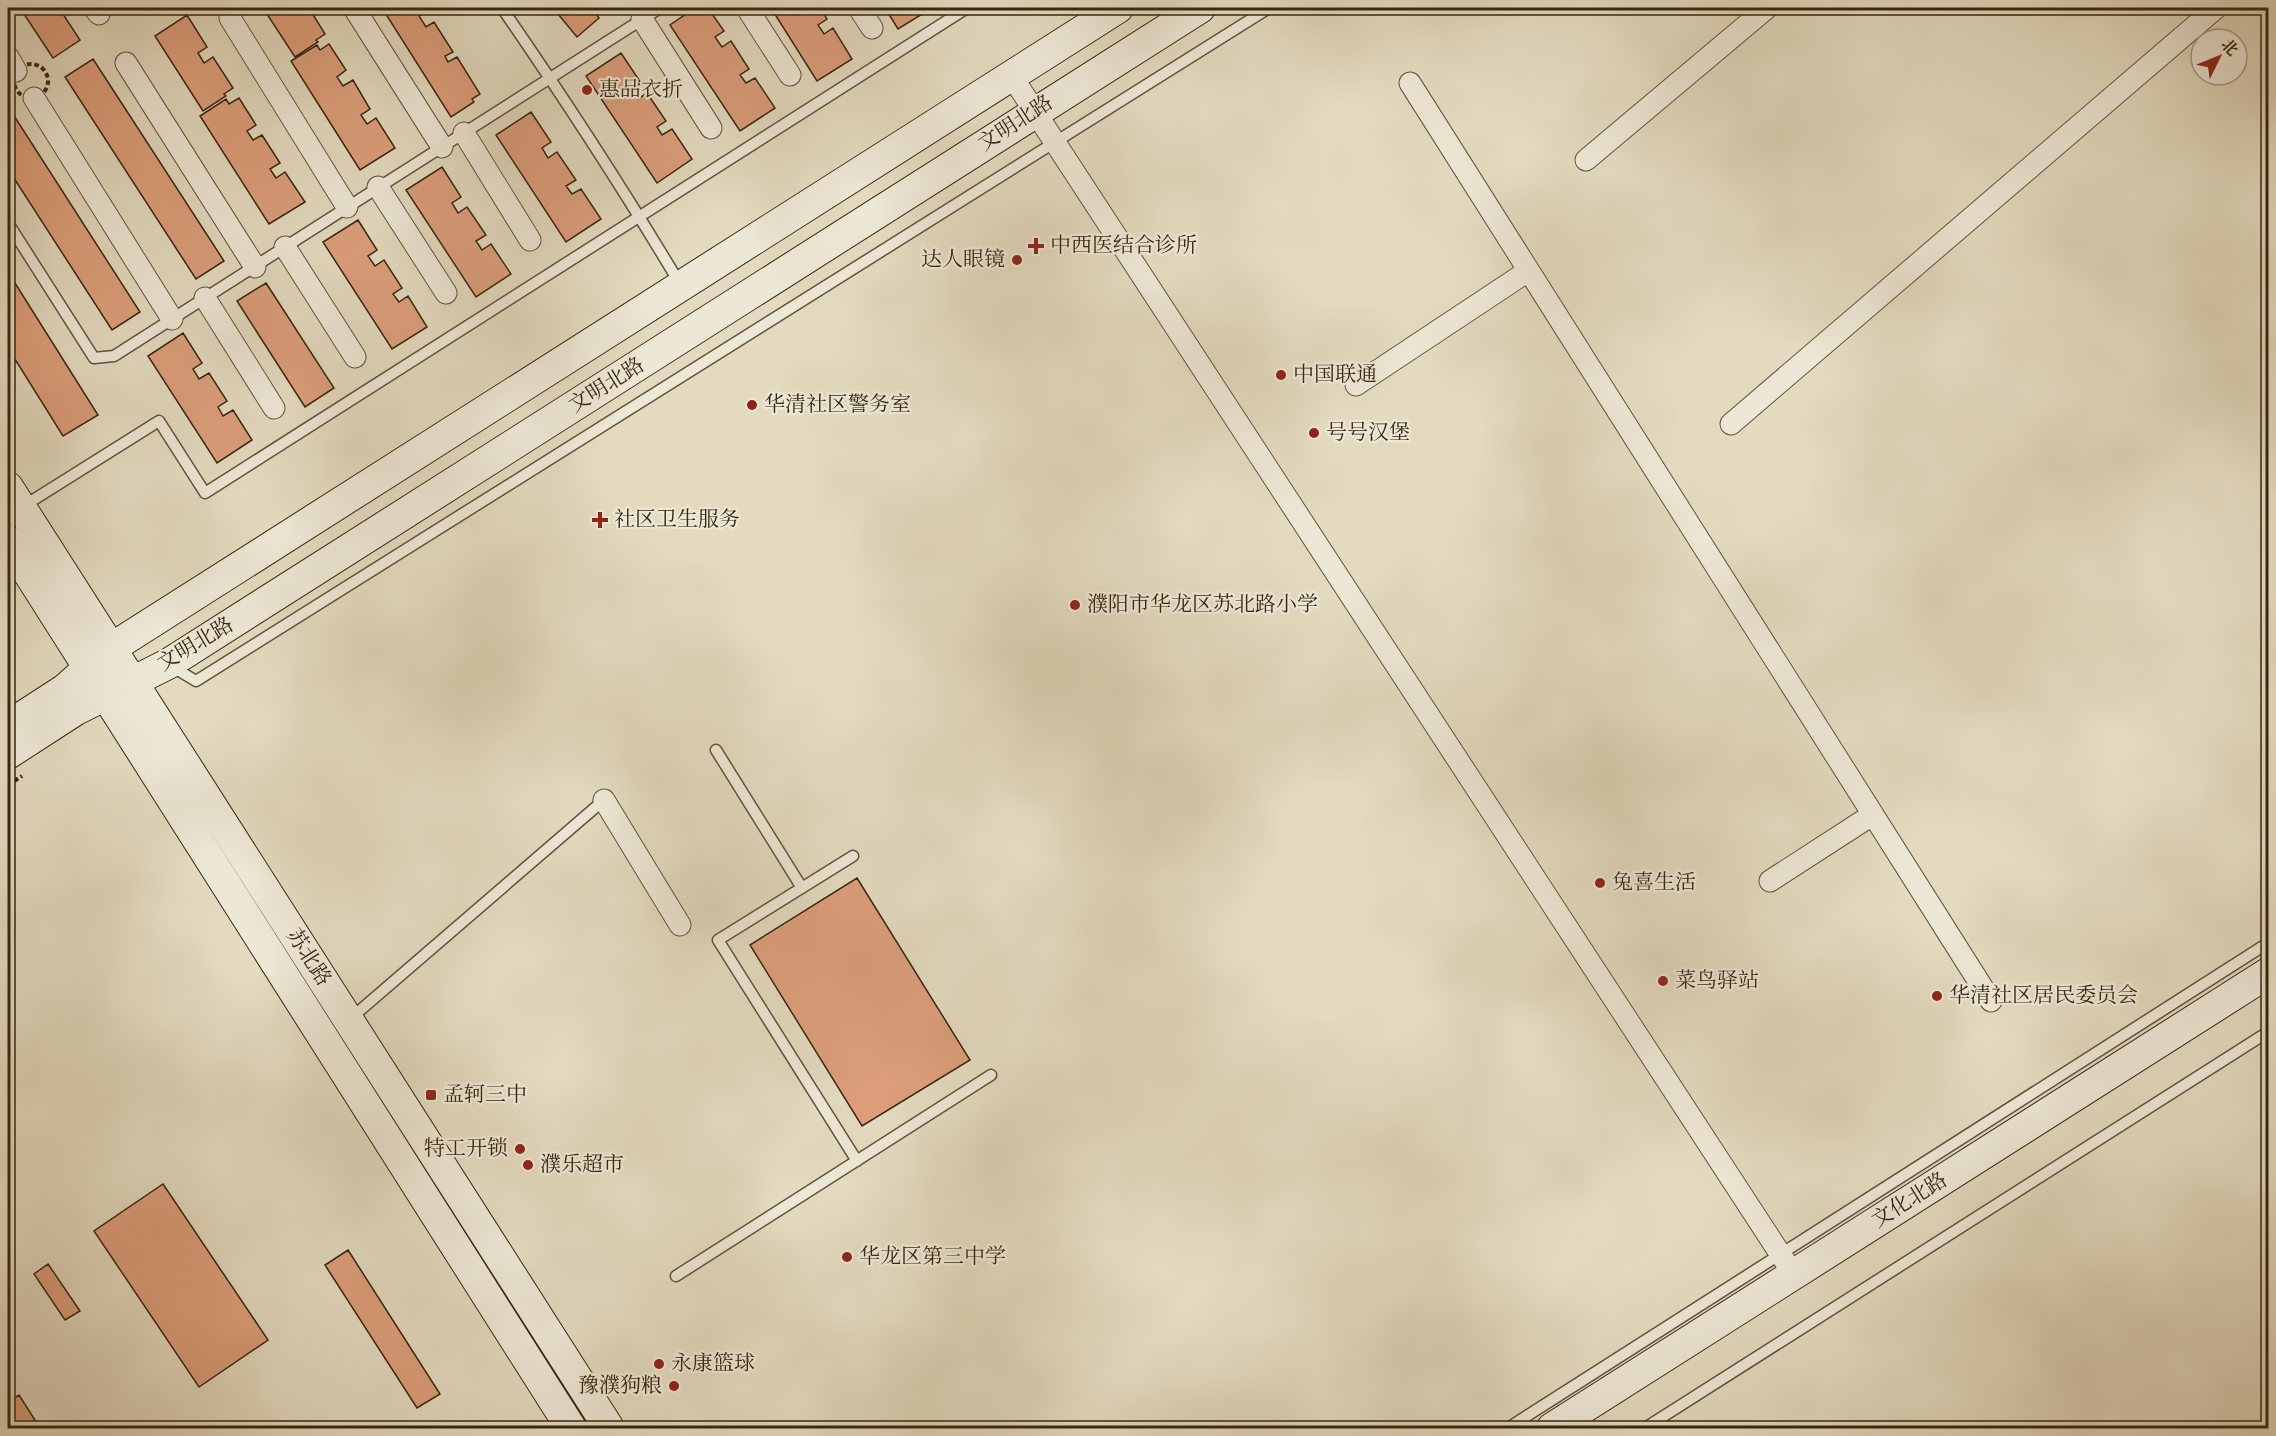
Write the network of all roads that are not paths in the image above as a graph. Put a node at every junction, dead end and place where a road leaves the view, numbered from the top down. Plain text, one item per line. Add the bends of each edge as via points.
1 (354, 8) edge
2 (502, 8) edge
3 (660, 8) edge
4 (747, 8) edge
5 (859, 8) edge
6 (967, 8) edge
7 (1118, 8) edge
8 (1200, 8) edge
9 (1269, 8) edge
10 (1767, 8) edge
11 (2216, 8) edge
12 (230, 18) dead end
13 (642, 19) junction
14 (872, 28) dead end
15 (126, 63) dead end
16 (790, 75) dead end
17 (1011, 75) junction
18 (549, 77) junction
19 (1410, 83) dead end
20 (34, 98) dead end
21 (1035, 112) junction
22 (711, 128) dead end
23 (464, 133) junction
24 (1055, 142) junction
25 (442, 147) junction
26 (1586, 160) dead end
27 (378, 187) junction
28 (346, 207) junction
29 (639, 217) junction
30 (8, 223) edge
31 (530, 240) dead end
32 (285, 247) junction
33 (255, 267) junction
34 (1528, 271) junction
35 (681, 286) junction
36 (446, 293) dead end
37 (205, 298) junction
38 (172, 319) junction
39 (355, 357) dead end
40 (1356, 385) dead end
41 (274, 408) dead end
42 (1731, 424) dead end
43 (14, 497) edge
44 (8, 541) edge
45 (111, 649) junction
46 (168, 664) junction
47 (89, 669) junction
48 (132, 681) junction
49 (105, 695) junction
50 (8, 726) edge
51 (716, 750) dead end
52 (8, 754) edge
53 (604, 800) joint
54 (1872, 814) junction
55 (853, 856) dead end
56 (1770, 881) dead end
57 (802, 888) junction
58 (680, 925) dead end
59 (2268, 943) edge
60 (2268, 973) edge
61 (2268, 998) edge
62 (1991, 1001) dead end
63 (348, 1021) junction
64 (2268, 1032) edge
65 (991, 1075) dead end
66 (857, 1161) junction
67 (1788, 1264) junction
68 (676, 1276) dead end
69 (571, 1428) edge
70 (609, 1428) edge
71 (1508, 1428) edge
72 (1552, 1428) edge
73 (1591, 1428) edge
74 (1645, 1428) edge

1 - 25 street
2 - 18 lane
3 - 13 lane
4 - 16 street
5 - 14 street
6 - 29 lane
7 - 17 street, 文明北路
8 - 21 street, 文明北路
9 - 24 lane
10 - 26 street
11 - 42 street
12 - 28 street
13 - 18 lane
13 - 22 street
15 - 33 street
17 - 21 street
17 - 35 street, 文明北路
18 - 23 lane
18 - 29 lane
19 - 34 street
20 - 38 street
21 - 24 street
21 - 46 street, 文明北路
23 - 25 lane
23 - 31 street
24 - 46 lane via 196,681
24 - 67 street
25 - 27 lane
27 - 28 lane
27 - 36 street
28 - 32 lane
29 - 35 lane
29 - 43 lane via 205,493 159,421
30 - 38 lane via 94,358 114,356
32 - 33 lane
32 - 39 street
33 - 37 lane
34 - 40 street
34 - 54 street
35 - 45 street, 文明北路
37 - 38 lane
37 - 41 street
43 - 45 street, 苏北路
44 - 47 street, 苏北路
45 - 47 street, 文明北路
45 - 48 street, 苏北路
46 - 48 street, 文明北路
47 - 49 street, 苏北路
47 - 50 street, 文明北路
48 - 49 street, 文明北路
48 - 63 street, 苏北路
49 - 52 street, 文明北路
49 - 69 street, 苏北路
51 - 57 lane
53 - 58 street
53 - 63 lane
54 - 56 street
54 - 62 street
55 - 57 lane
57 - 66 lane via 718,940
59 - 67 lane
60 - 67 street, 文化北路
61 - 73 street, 文化北路
63 - 70 street, 苏北路
64 - 74 lane
65 - 66 lane
66 - 68 lane
67 - 71 lane
67 - 72 street, 文化北路

